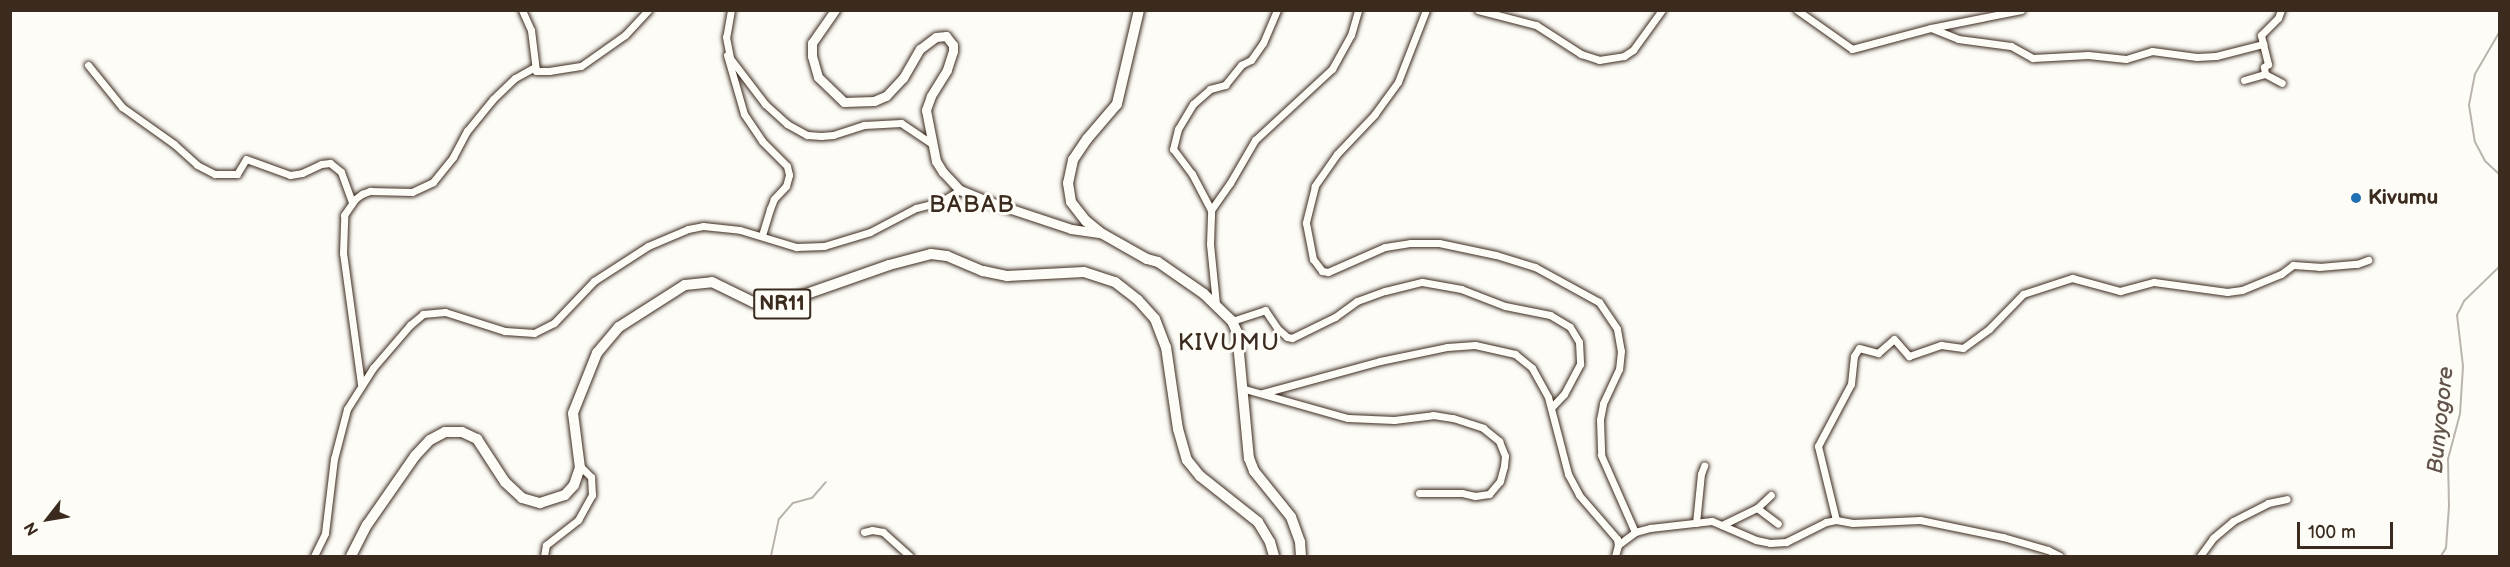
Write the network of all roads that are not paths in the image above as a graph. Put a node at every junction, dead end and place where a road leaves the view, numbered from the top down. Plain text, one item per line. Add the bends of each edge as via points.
1 (522, 10) edge
2 (648, 10) edge
3 (731, 10) edge
4 (835, 10) edge
5 (1139, 10) edge
6 (1277, 10) edge
7 (1358, 10) edge
8 (1426, 10) edge
9 (1478, 10) edge
10 (1662, 10) edge
11 (1797, 10) edge
12 (2021, 10) edge
13 (2281, 10) edge
14 (1931, 28) junction
15 (2262, 44) junction
16 (727, 51) junction
17 (88, 64) dead end
18 (535, 67) junction
19 (2265, 74) junction
20 (2244, 81) dead end
21 (2282, 83) dead end
22 (932, 144) junction
23 (960, 190) junction
24 (352, 202) junction
25 (1211, 210) junction
26 (1101, 232) junction
27 (762, 236) junction
28 (2368, 260) dead end
29 (1216, 304) junction
30 (1232, 321) junction
31 (361, 384) junction
32 (1241, 388) junction
33 (1263, 393) junction
34 (1552, 407) junction
35 (580, 466) junction
36 (1704, 466) dead end
37 (1419, 493) dead end
38 (1771, 495) dead end
39 (2287, 499) dead end
40 (1756, 508) junction
41 (1836, 520) junction
42 (1696, 523) junction
43 (1778, 524) dead end
44 (1722, 525) junction
45 (864, 532) dead end
46 (1635, 532) junction
47 (1618, 545) junction
48 (314, 556) edge
49 (351, 556) edge
50 (544, 556) edge
51 (910, 556) edge
52 (1274, 556) edge
53 (1301, 556) edge
54 (1615, 556) edge
55 (2060, 556) edge
56 (2200, 556) edge

1 - 18 street via 531,30
2 - 18 street via 625,35 581,66 549,71 536,71
3 - 16 street
4 - 22 main road via 812,43 812,56 818,77 844,102 874,101 886,96 903,78 920,49 941,35 949,39 953,51 947,70 926,110
5 - 26 highway via 1117,104 1080,148 1070,170 1071,202
6 - 25 street via 1251,60 1241,65 1225,85 1210,89 1193,104 1178,129 1173,149
7 - 25 street via 1332,69 1261,134
8 - 46 street via 1398,82 1315,186 1306,223 1313,259 1322,271 1328,272 1385,247 1439,243 1535,267 1599,302 1617,329 1621,351 1619,369 1603,404 1601,455
9 - 10 street via 1536,25 1581,54 1599,60 1624,56 1633,50
11 - 14 street via 1852,49
12 - 14 street
13 - 15 street via 2261,35
14 - 15 street via 1958,39 2011,46 2033,58 2126,58 2152,51 2216,56
15 - 19 street via 2268,63
16 - 22 street via 765,104 798,131 833,135 864,125 901,123
16 - 27 street via 744,114 762,141 787,166 789,176 774,199
17 - 24 street via 122,107 197,165 215,174 237,174 246,159 290,175 330,163 341,172
18 - 24 street via 515,78 493,99 433,182 412,192 370,191
19 - 20 street
19 - 21 street
22 - 23 main road via 936,161
23 - 26 main road via 1071,229
23 - 27 street via 870,232 824,246 796,247
24 - 31 street via 344,215 342,243
25 - 29 street
26 - 29 highway via 1158,262
27 - 31 street via 703,226 663,238 594,281 554,323 534,333 505,331 445,312 423,314
28 - 41 street via 2319,267 2293,265 2242,290 2227,292 2154,282 2120,291 2072,278 2023,294 1989,329 1963,348 1941,345 1909,356 1894,339 1878,353 1859,348 1854,356 1851,384 1818,446
29 - 30 highway
30 - 32 highway via 1237,332
30 - 34 street via 1265,310 1277,328 1292,338 1335,317 1357,301 1386,291 1422,282 1461,289 1505,306 1550,315 1570,327 1580,342 1580,364
31 - 48 street via 344,417 334,459 325,533
32 - 33 street
32 - 53 highway via 1249,458 1254,471 1291,517
33 - 34 street via 1380,361 1475,345 1504,350 1522,360 1541,382
33 - 37 street via 1348,418 1453,418 1483,428 1499,441 1504,466 1500,481 1490,494
34 - 47 street via 1560,449 1573,485
35 - 49 highway via 578,477 565,495 552,501 532,502 512,490 477,439 462,432 445,432 430,440 415,456 367,525
35 - 50 street via 594,483 592,495 578,520 546,545
35 - 52 highway, NR11 via 573,413 597,353 619,327 685,285 712,282 753,302 775,306 931,254 947,256 982,272 1007,276 1084,272 1124,288 1155,319 1166,347 1178,429 1187,460 1200,476 1258,522
36 - 42 street
38 - 40 street
39 - 56 street via 2272,501 2233,521 2213,537
40 - 43 street
40 - 44 street
41 - 44 street via 1792,540 1770,543
41 - 55 street via 1932,521
42 - 44 street via 1712,521
42 - 46 street
45 - 51 street via 883,532
46 - 47 street
47 - 54 street

